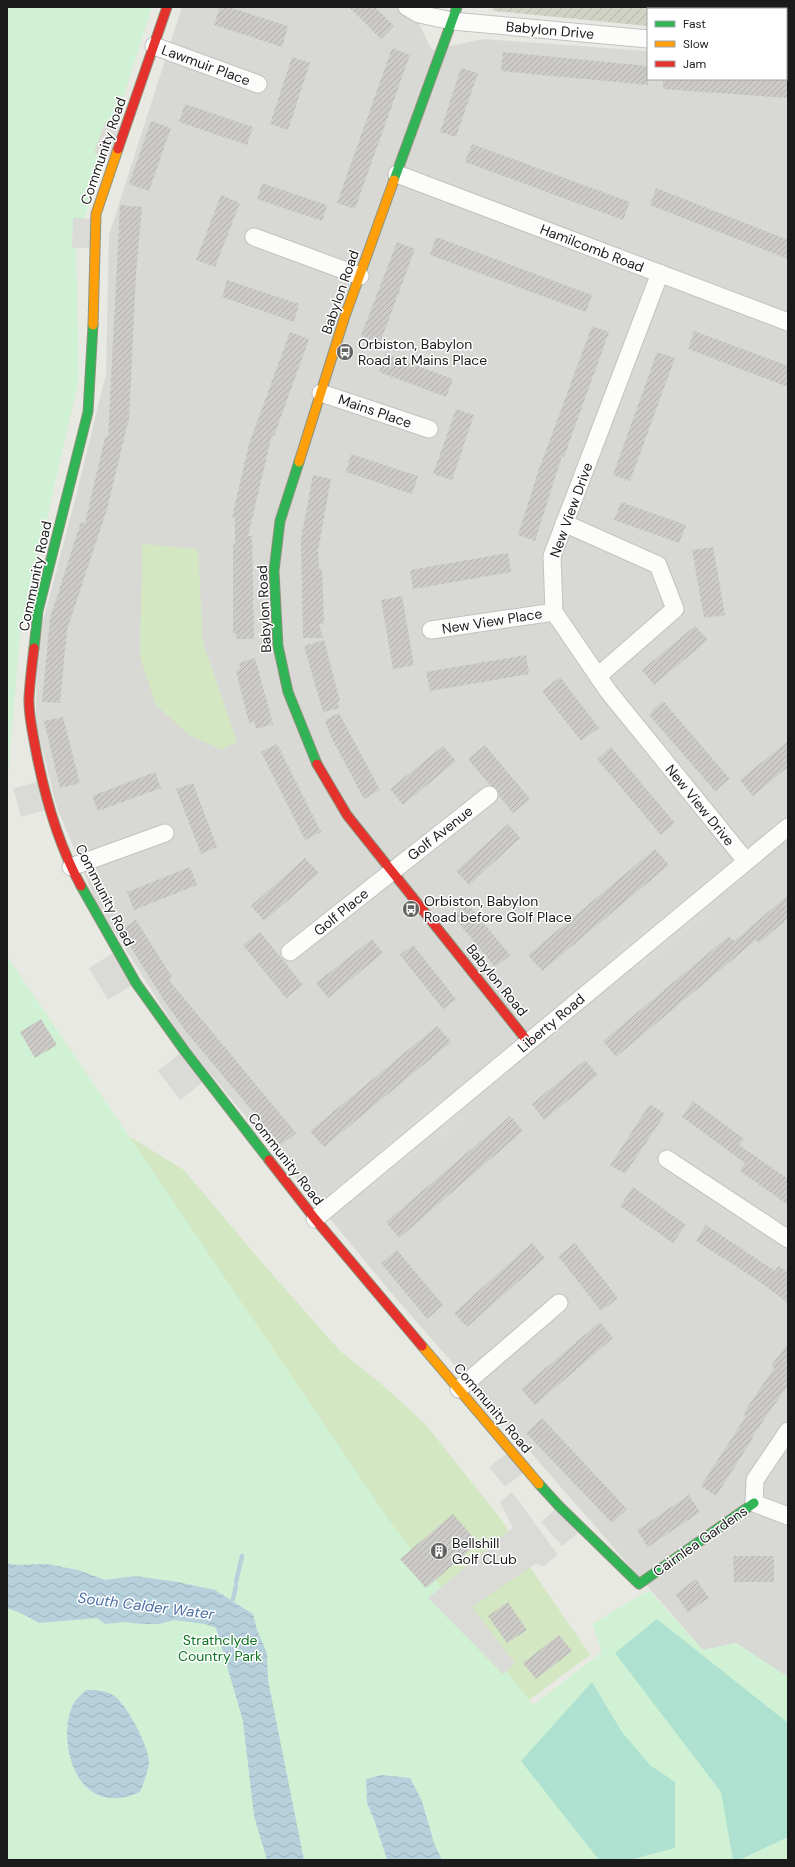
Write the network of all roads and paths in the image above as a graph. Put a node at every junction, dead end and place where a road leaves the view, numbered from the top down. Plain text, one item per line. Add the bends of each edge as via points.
1 (167, 7) edge
2 (407, 7) edge
3 (455, 14) edge
4 (647, 39) edge
5 (154, 46) junction
6 (258, 84) dead end
7 (396, 174) junction
8 (254, 237) dead end
9 (660, 273) junction
10 (360, 276) junction
11 (788, 322) edge
12 (321, 393) junction
13 (428, 429) dead end
14 (564, 523) junction
15 (554, 612) junction
16 (431, 630) dead end
17 (598, 676) junction
18 (489, 795) dead end
19 (788, 827) edge
20 (165, 834) dead end
21 (746, 861) junction
22 (71, 867) junction
23 (392, 871) junction
24 (290, 952) dead end
25 (528, 1042) junction
26 (667, 1159) dead end
27 (315, 1219) junction
28 (788, 1239) edge
29 (559, 1303) dead end
30 (459, 1389) junction
31 (788, 1431) edge
32 (754, 1503) junction
33 (788, 1516) edge
34 (639, 1584) joint

1 - 5 street, Community Road
2 - 3 street, Babylon Drive via 419,14
3 - 4 street, Babylon Drive
3 - 7 street, Babylon Road
5 - 6 street, Lawmuir Place
5 - 22 street, Community Road via 96,214 88,412 38,611 28,698 44,791
7 - 9 street, Hamilcomb Road
7 - 10 street, Babylon Road
8 - 10 street
9 - 11 street, Hamilcomb Road
9 - 14 street, New View Drive
10 - 12 street, Babylon Road
12 - 13 street, Mains Place
12 - 23 street, Babylon Road via 280,521 274,571 278,646 288,692 314,760 347,816
14 - 15 street, New View Drive via 552,556
14 - 17 street via 658,565 675,609
15 - 16 street, New View Place
15 - 17 street, New View Drive
17 - 21 street, New View Drive
18 - 23 street, Golf Avenue
19 - 21 street, Liberty Road
20 - 22 street
21 - 25 street, Liberty Road
22 - 27 street, Community Road via 136,983 184,1050
23 - 24 street, Golf Place
23 - 25 street, Babylon Road
25 - 27 street, Liberty Road
26 - 28 street
27 - 30 street, Community Road
29 - 30 street
30 - 34 street, Community Road via 559,1506
31 - 32 street, Cairnlea Gardens via 755,1480
32 - 33 street
32 - 34 street, Cairnlea Gardens

